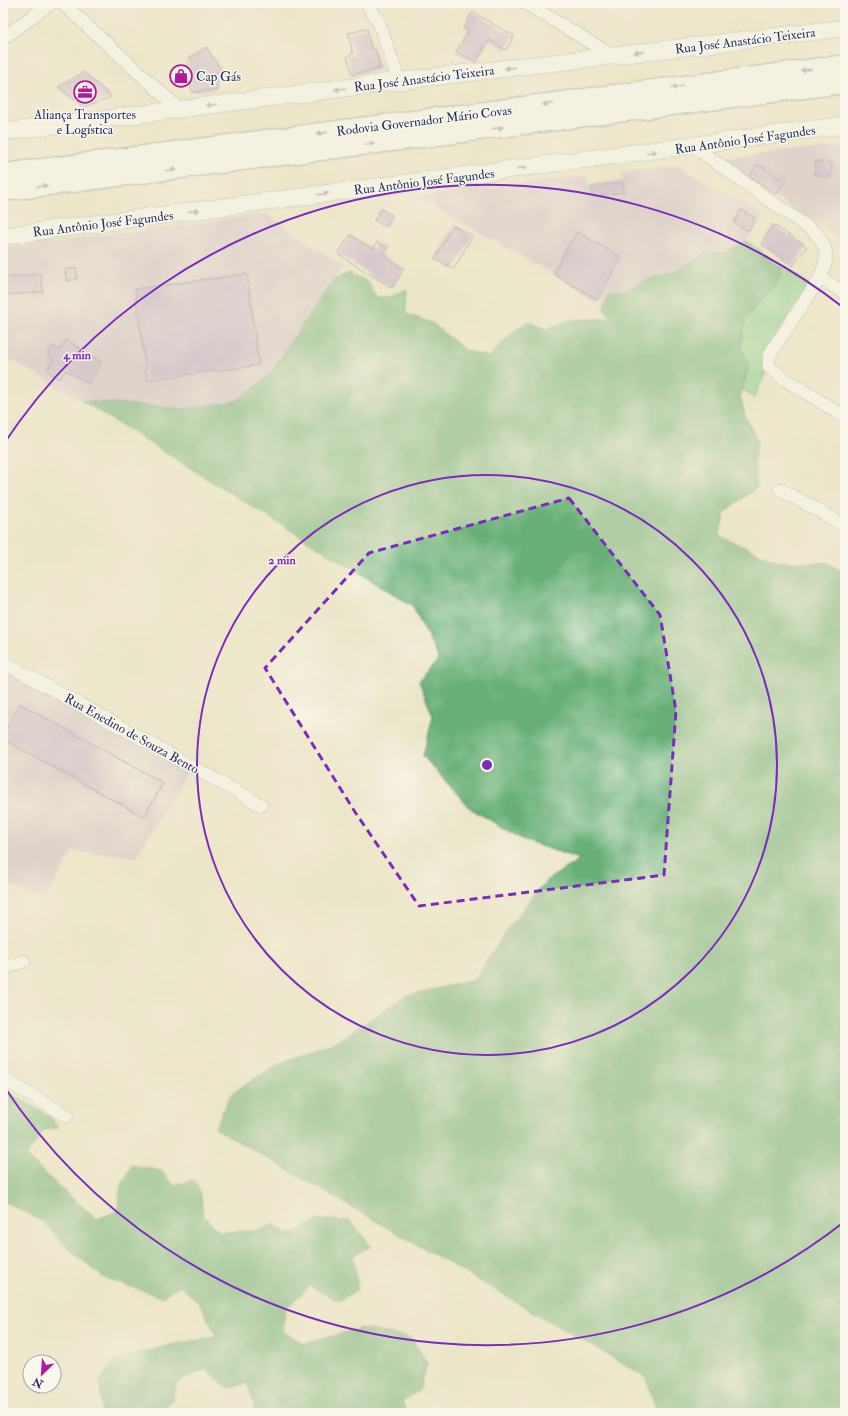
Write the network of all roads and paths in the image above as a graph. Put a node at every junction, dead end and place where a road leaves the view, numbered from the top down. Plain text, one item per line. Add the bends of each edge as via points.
1 (51, 3) edge
2 (62, 3) edge
3 (367, 3) edge
4 (525, 3) edge
5 (845, 28) edge
6 (3, 38) edge
7 (611, 55) junction
8 (845, 65) edge
9 (399, 81) junction
10 (845, 83) edge
11 (179, 109) junction
12 (845, 126) edge
13 (3, 132) edge
14 (693, 146) junction
15 (3, 174) edge
16 (3, 191) edge
17 (3, 236) edge
18 (820, 278) junction
19 (845, 293) edge
20 (845, 417) edge
21 (780, 489) dead end
22 (845, 526) edge
23 (3, 662) edge
24 (261, 805) dead end
25 (24, 961) dead end
26 (3, 969) edge
27 (3, 1080) edge
28 (67, 1116) dead end

1 - 6 street
2 - 11 street
3 - 9 street via 378,23
4 - 7 street
5 -> 7 main road, Rua José Anastácio Teixeira
7 -> 9 main road, Rua José Anastácio Teixeira
8 -> 15 highway, Rodovia Governador Mário Covas
9 -> 11 main road, Rua José Anastácio Teixeira
16 -> 10 highway, Rodovia Governador Mário Covas
11 - 13 main road, Rua José Anastácio Teixeira
12 - 14 main road, Rua Antônio José Fagundes
17 -> 14 main road, Rua Antônio José Fagundes
14 - 18 street via 816,234 823,242 827,259
18 - 19 street
18 - 20 street via 773,349 769,367
21 - 22 street
23 - 24 street, Rua Enedino de Souza Bento
25 - 26 street
27 - 28 street

